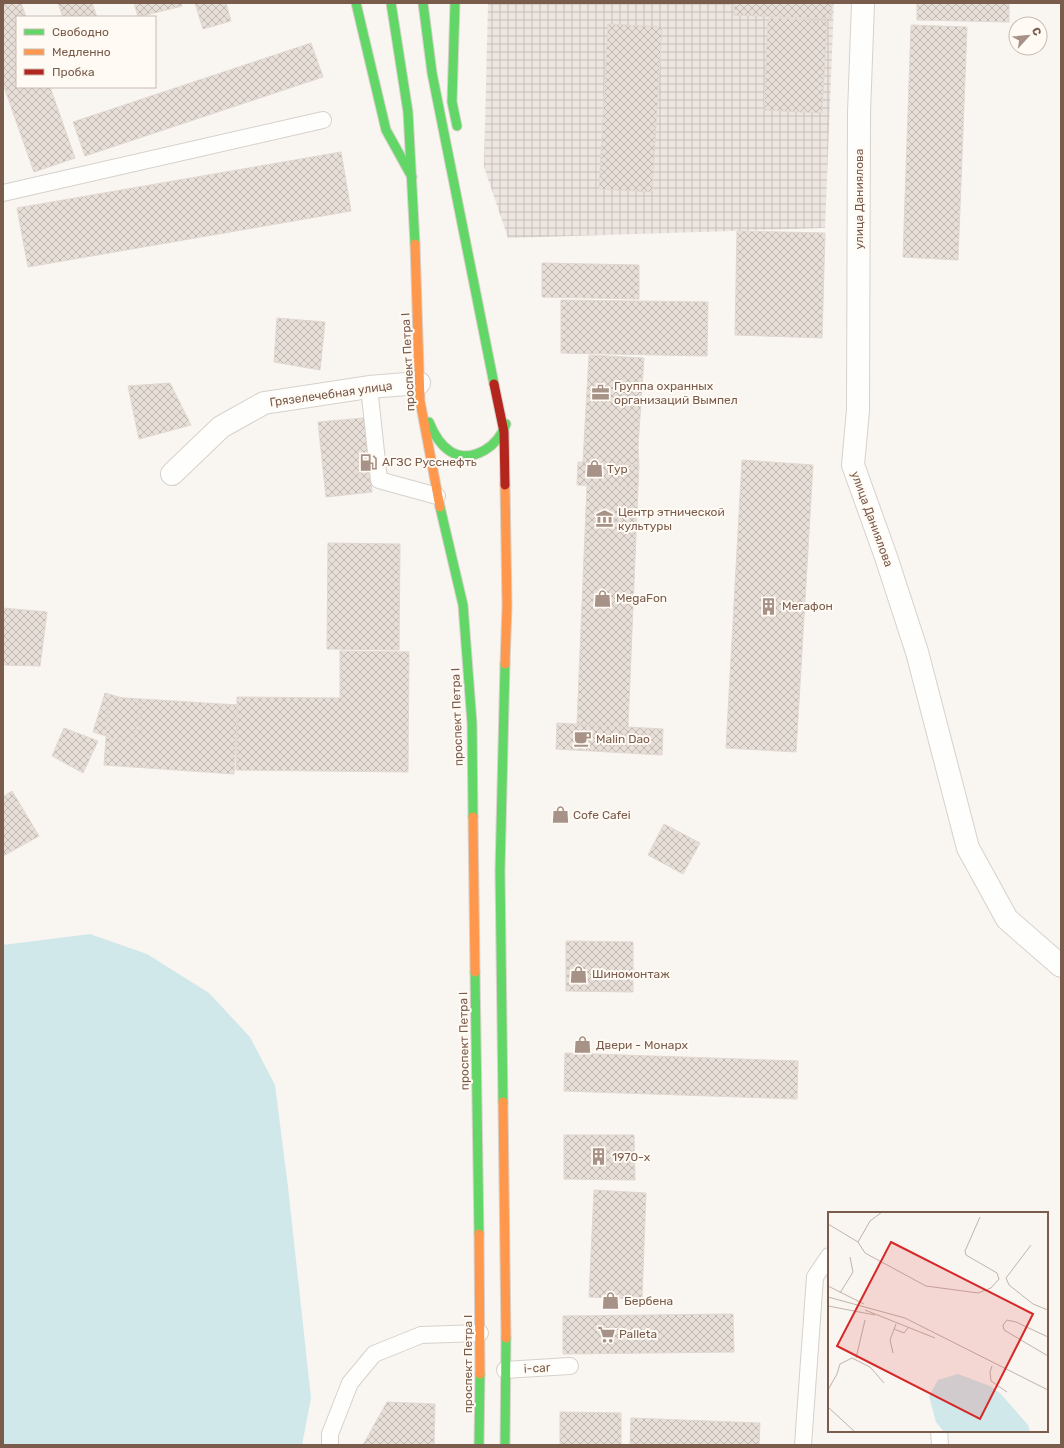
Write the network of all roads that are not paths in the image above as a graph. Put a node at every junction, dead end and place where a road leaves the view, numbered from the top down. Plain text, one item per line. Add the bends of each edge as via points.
1 (356, 3) edge
2 (391, 3) edge
3 (423, 3) edge
4 (455, 3) edge
5 (863, 3) edge
6 (323, 120) dead end
7 (458, 133) dead end
8 (412, 177) junction
9 (3, 193) edge
10 (369, 387) junction
11 (419, 392) junction
12 (510, 411) dead end
13 (504, 432) junction
14 (172, 474) dead end
15 (437, 496) junction
16 (515, 505) dead end
17 (507, 606) junction
18 (1061, 966) edge
19 (828, 1258) edge
20 (480, 1333) junction
21 (570, 1366) dead end
22 (505, 1370) junction
23 (939, 1432) edge
24 (330, 1445) edge
25 (479, 1445) edge
26 (505, 1445) edge
27 (803, 1445) edge
28 (940, 1445) edge

1 - 8 main road, проспект Петра I via 386,130
2 - 8 main road via 408,112
3 - 13 main road via 432,73
4 - 7 main road via 452,102
5 - 18 street, улица Даниялова via 859,113 858,410 852,465 917,652 968,848 1007,920
6 - 9 lane
8 - 11 main road, проспект Петра I
10 - 11 street, Грязелечебная улица
10 - 14 street, Грязелечебная улица via 264,403 221,426
10 - 15 lane via 379,480
11 - 13 main road via 433,434 448,452 472,456 492,445
11 - 15 main road, проспект Петра I
12 - 13 main road
13 - 17 main road
15 - 20 main road, проспект Петра I via 463,605 472,723
16 - 17 main road via 513,567
17 - 22 main road via 500,871
19 - 27 lane via 815,1277
20 - 24 lane via 421,1335 374,1354 350,1383 330,1434
20 - 25 main road, проспект Петра I
21 - 22 lane, i-car
22 - 26 main road
23 - 28 lane

